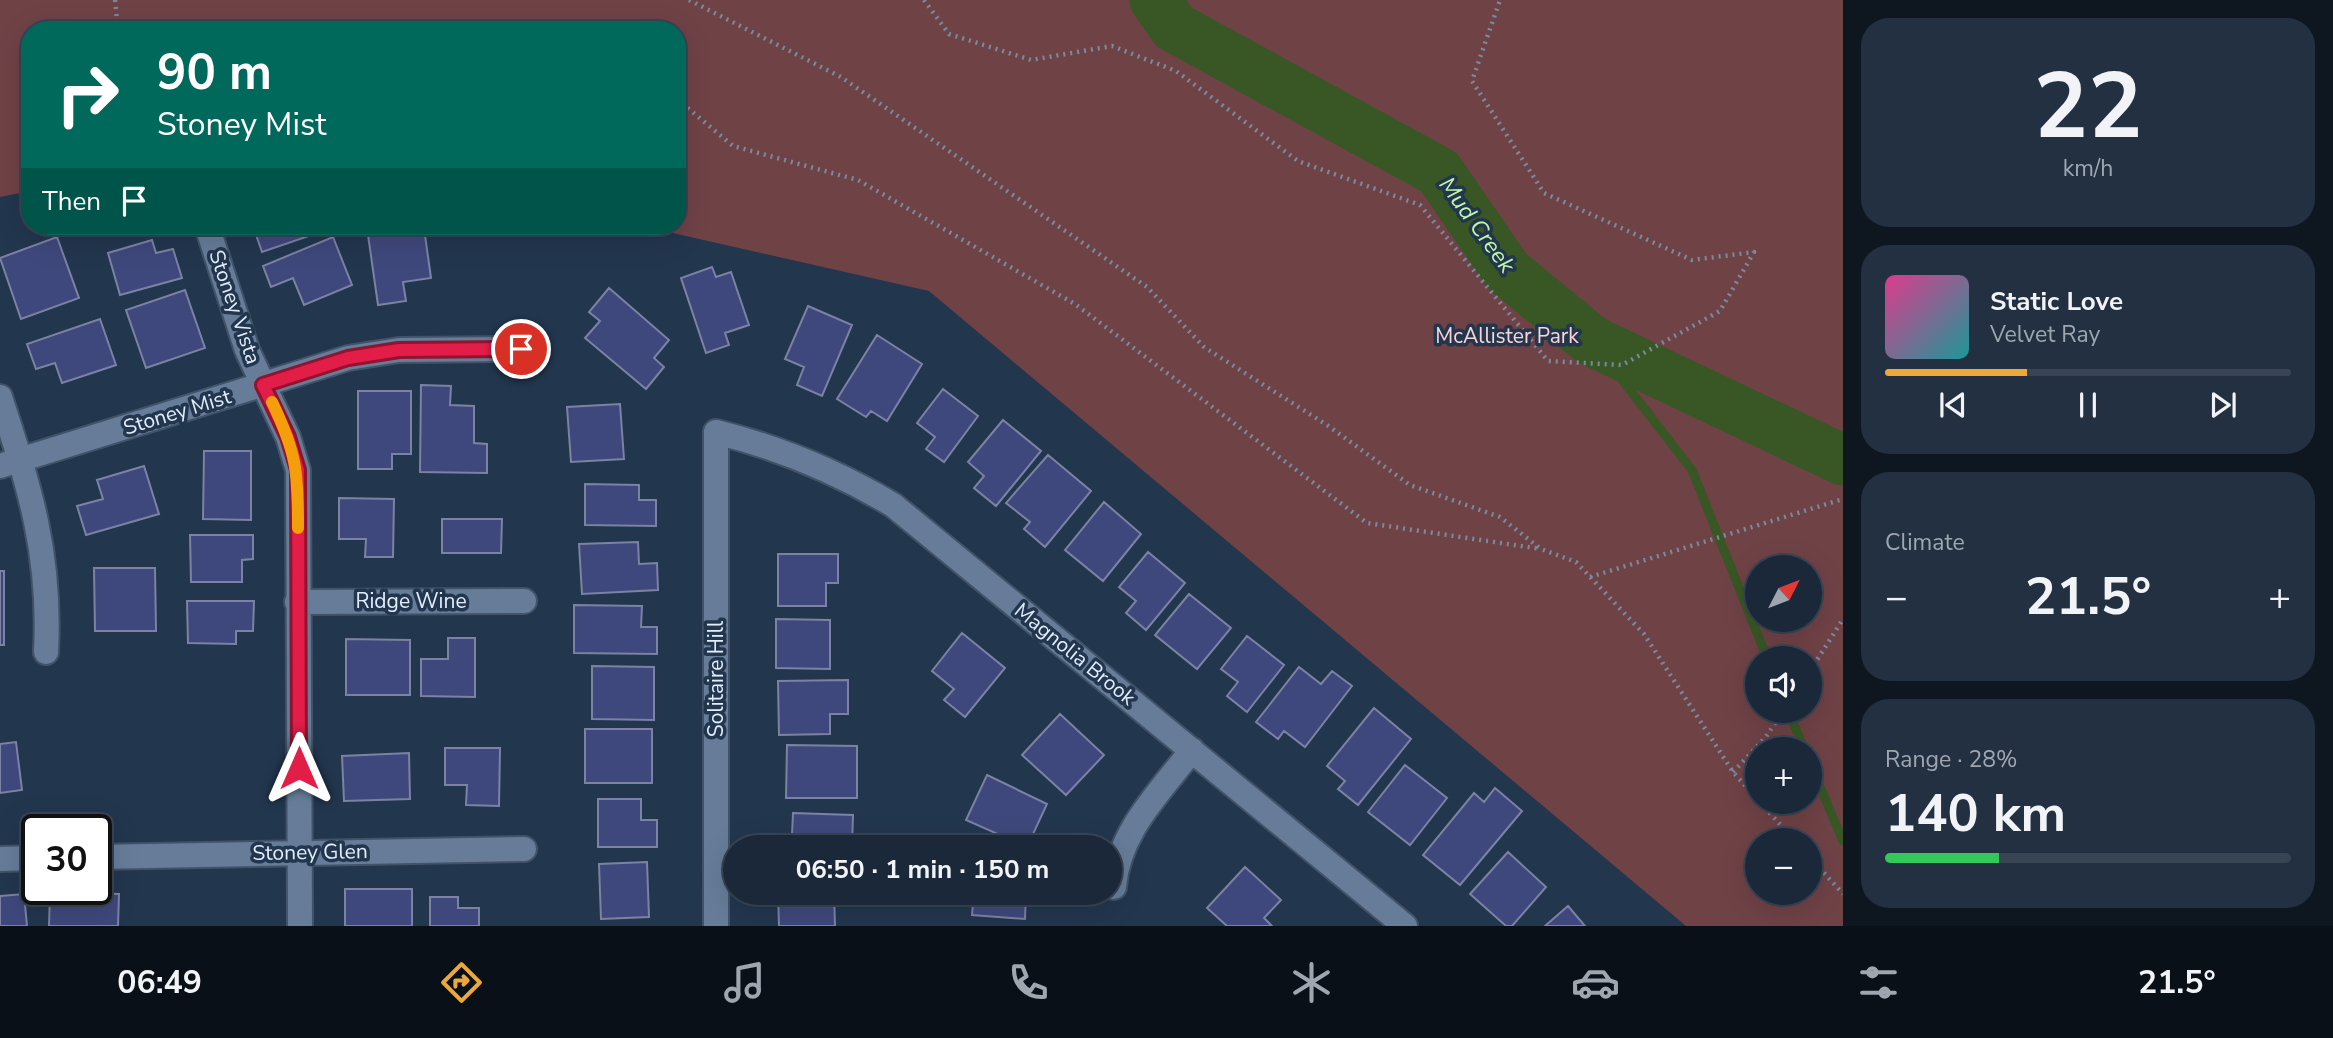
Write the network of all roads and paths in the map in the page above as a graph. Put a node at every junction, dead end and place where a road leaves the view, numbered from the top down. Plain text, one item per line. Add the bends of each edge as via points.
1 (116, 0) edge
2 (689, 0) edge
3 (924, 0) edge
4 (1500, 0) edge
5 (117, 21) edge
6 (686, 107) edge
7 (210, 235) edge
8 (521, 349) dead end
9 (263, 385) junction
10 (0, 397) edge
11 (716, 432) joint
12 (10, 463) edge
13 (1843, 499) edge
14 (1541, 550) junction
15 (1590, 577) junction
16 (524, 601) dead end
17 (297, 602) junction
18 (1843, 619) edge
19 (46, 652) dead end
20 (1822, 652) edge
21 (1775, 723) edge
22 (1192, 750) junction
23 (1733, 772) junction
24 (1745, 785) edge
25 (1771, 814) edge
26 (1783, 828) edge
27 (524, 849) dead end
28 (1122, 850) edge
29 (300, 851) junction
30 (112, 857) edge
31 (21, 858) edge
32 (0, 859) edge
33 (1822, 870) edge
34 (1843, 894) edge
35 (300, 926) edge
36 (716, 926) edge
37 (1405, 926) edge

1 - 5 path
2 - 14 path via 841,77 1147,287 1204,347 1327,425 1410,485 1500,517
3 - 4 path via 949,34 1031,60 1112,46 1176,71 1298,162 1420,205 1548,360 1622,365 1720,311 1754,251 1692,260 1544,194 1472,81
6 - 14 path via 733,146 858,180 1075,304 1367,523
7 - 9 street, Stoney Vista
8 - 9 street, Stoney Mist via 399,350 348,358
9 - 12 street, Stoney Mist
9 - 17 street, Stoney Vista via 298,470
10 - 12 street
11 - 22 street, Magnolia Brook via 799,456 893,505
11 - 36 street, Solitaire Hill
12 - 19 street via 41,535 47,575
13 - 15 path
14 - 15 path via 1576,562
15 - 23 path via 1644,634
16 - 17 street, Ridge Wine
17 - 29 street, Stoney Vista
18 - 20 path
21 - 23 path
22 - 28 street via 1129,831
22 - 37 street, Magnolia Brook
23 - 24 path
25 - 26 path
27 - 29 street, Stoney Glen
29 - 30 street, Stoney Glen
29 - 35 street, Stoney Vista
31 - 32 street
33 - 34 path

